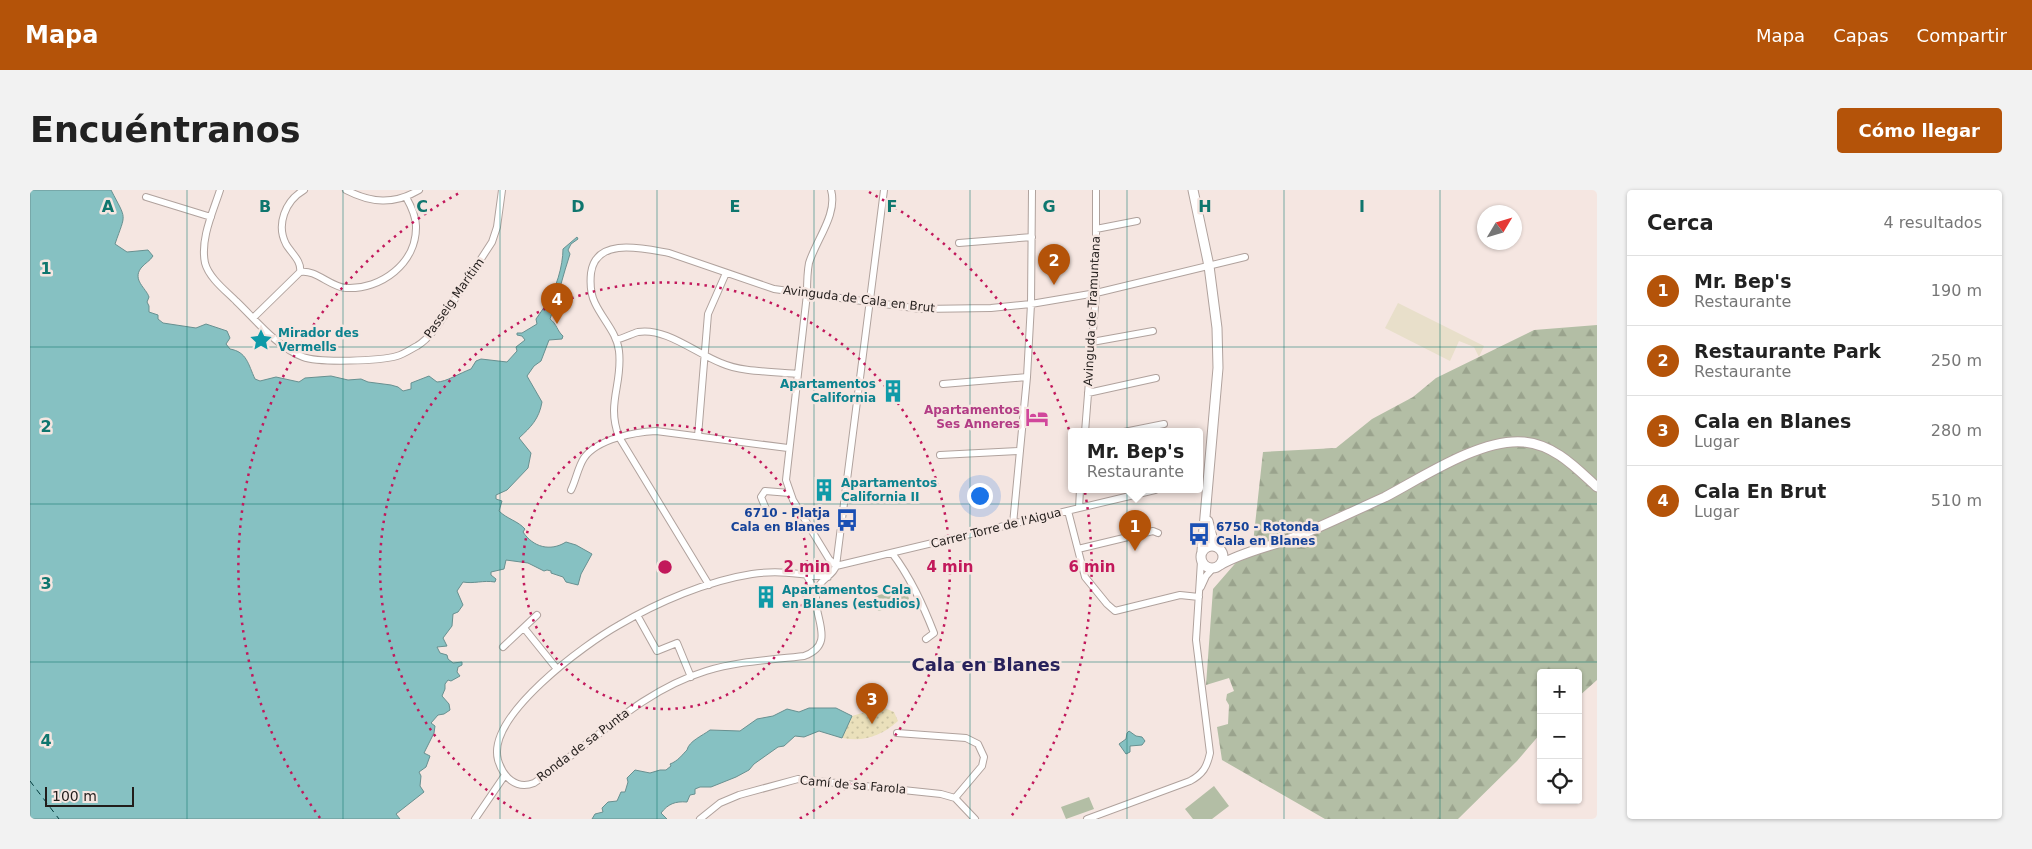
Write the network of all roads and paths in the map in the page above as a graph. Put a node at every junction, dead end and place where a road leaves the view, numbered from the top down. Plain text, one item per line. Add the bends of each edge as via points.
1 (220, 190) edge
2 (304, 190) edge
3 (346, 190) edge
4 (419, 190) edge
5 (502, 190) edge
6 (831, 190) edge
7 (884, 190) edge
8 (1032, 190) edge
9 (1096, 190) edge
10 (1193, 190) edge
11 (146, 197) dead end
12 (406, 197) junction
13 (211, 217) junction
14 (1137, 221) dead end
15 (1096, 229) junction
16 (1032, 237) junction
17 (959, 243) dead end
18 (1245, 257) dead end
19 (1209, 266) junction
20 (300, 270) junction
21 (726, 273) junction
22 (1096, 293) junction
23 (807, 294) junction
24 (869, 302) junction
25 (1030, 304) junction
26 (253, 318) junction
27 (1153, 331) dead end
28 (616, 340) junction
29 (1092, 342) junction
30 (704, 355) junction
31 (797, 374) junction
32 (1027, 377) junction
33 (1156, 378) dead end
34 (943, 384) dead end
35 (1088, 393) junction
36 (1164, 424) dead end
37 (1085, 428) edge
38 (1144, 428) edge
39 (698, 436) junction
40 (619, 438) junction
41 (788, 448) junction
42 (1020, 451) junction
43 (940, 455) dead end
44 (1203, 485) edge
45 (1597, 487) edge
46 (571, 490) dead end
47 (1080, 493) edge
48 (1142, 493) edge
49 (790, 494) junction
50 (1079, 508) junction
51 (766, 509) dead end
52 (1068, 511) junction
53 (1206, 513) junction
54 (1013, 524) junction
55 (1158, 533) dead end
56 (1217, 547) junction
57 (1078, 549) junction
58 (1202, 551) junction
59 (892, 553) junction
60 (1245, 554) junction
61 (1201, 561) junction
62 (836, 566) junction
63 (1216, 567) junction
64 (806, 574) junction
65 (828, 576) junction
66 (709, 584) junction
67 (816, 592) junction
68 (1200, 594) junction
69 (537, 615) dead end
70 (637, 615) junction
71 (524, 628) junction
72 (926, 639) dead end
73 (503, 647) dead end
74 (557, 669) junction
75 (690, 677) junction
76 (897, 733) dead end
77 (505, 775) junction
78 (955, 798) junction
79 (475, 819) edge
80 (700, 819) edge
81 (975, 819) edge
82 (1087, 819) edge

1 - 13 street, Passeig Marítim
2 - 20 street via 289,204 281,227
3 - 12 street via 374,201
4 - 12 street
5 - 26 street, Passeig Marítim via 492,242 429,337 398,356 379,360 304,357 278,341
6 - 23 street via 831,209 810,263
7 - 24 street
8 - 16 street
9 - 15 street, Avinguda de Tramuntana
10 - 19 street
11 - 13 street
12 - 20 street via 414,213 416,235 409,256 394,273 373,285 346,288
13 - 26 street, Passeig Marítim via 204,252 206,265 213,277
14 - 15 street
15 - 22 street, Avinguda de Tramuntana
16 - 17 street
16 - 25 street
18 - 19 street, Avinguda de Cala en Brut
19 - 22 street, Avinguda de Cala en Brut
19 - 44 street via 1217,328 1218,368
20 - 26 street
21 - 23 street, Avinguda de Cala en Brut via 774,289
21 - 28 street, Avinguda de Cala en Brut via 652,250 618,248 604,252 592,267 592,293
21 - 30 street via 708,314
22 - 25 street, Avinguda de Cala en Brut
22 - 29 street, Avinguda de Tramuntana
23 - 24 street, Avinguda de Cala en Brut
23 - 31 street
24 - 25 street, Avinguda de Cala en Brut via 921,309
24 - 62 street
25 - 32 street
27 - 29 street
28 - 30 street via 639,332 654,333
28 - 40 street, Avinguda de Cala en Brut via 620,366 613,410
29 - 35 street, Avinguda de Tramuntana
30 - 31 street via 741,369
30 - 39 street
31 - 41 street
32 - 34 street
32 - 42 street
33 - 35 street
35 - 37 street, Avinguda de Tramuntana
36 - 38 street
39 - 40 street via 656,431
39 - 41 street
40 - 46 street via 588,454
40 - 66 street, Avinguda de Cala en Brut
41 - 49 street via 786,480
42 - 43 street
42 - 54 street
44 - 53 street
45 - 60 street via 1562,456 1542,446 1505,442 1464,456 1298,536
47 - 50 street
48 - 50 street, Carrer Torre de l'Aigua
49 - 51 street via 765,491 760,497
49 - 62 street
50 - 52 street, Carrer Torre de l'Aigua
52 - 54 street, Carrer Torre de l'Aigua
52 - 57 street
53 - 56 street
53 - 58 street
54 - 59 street, Carrer Torre de l'Aigua
55 - 57 street via 1153,531
56 - 58 street via 1208,546
56 - 60 street
56 - 63 street via 1223,556
57 - 68 street via 1085,577 1115,611 1180,595
58 - 61 street
59 - 62 street, Carrer Torre de l'Aigua
59 - 72 street via 923,604 934,633
60 - 63 street
61 - 63 street via 1204,565
61 - 68 street
62 - 65 street
63 - 68 street via 1206,576
64 - 65 street
64 - 66 street via 752,574
64 - 67 street, Ronda de sa Punta
65 - 67 street
66 - 70 street
67 - 75 street, Ronda de sa Punta via 822,635 814,652 804,656 740,662
68 - 82 street via 1196,640 1210,753 1207,765 1200,776 1190,781
69 - 71 street
70 - 74 street via 601,636
70 - 75 street via 657,650 677,643
71 - 73 street
71 - 74 street
74 - 77 street via 522,703 502,730 497,756
75 - 77 street, Ronda de sa Punta via 626,711 534,783 526,786 511,781
76 - 78 street via 966,738 978,744 984,757 982,766
77 - 79 street
78 - 80 street, Camí de sa Farola via 798,779 739,794
78 - 81 street

